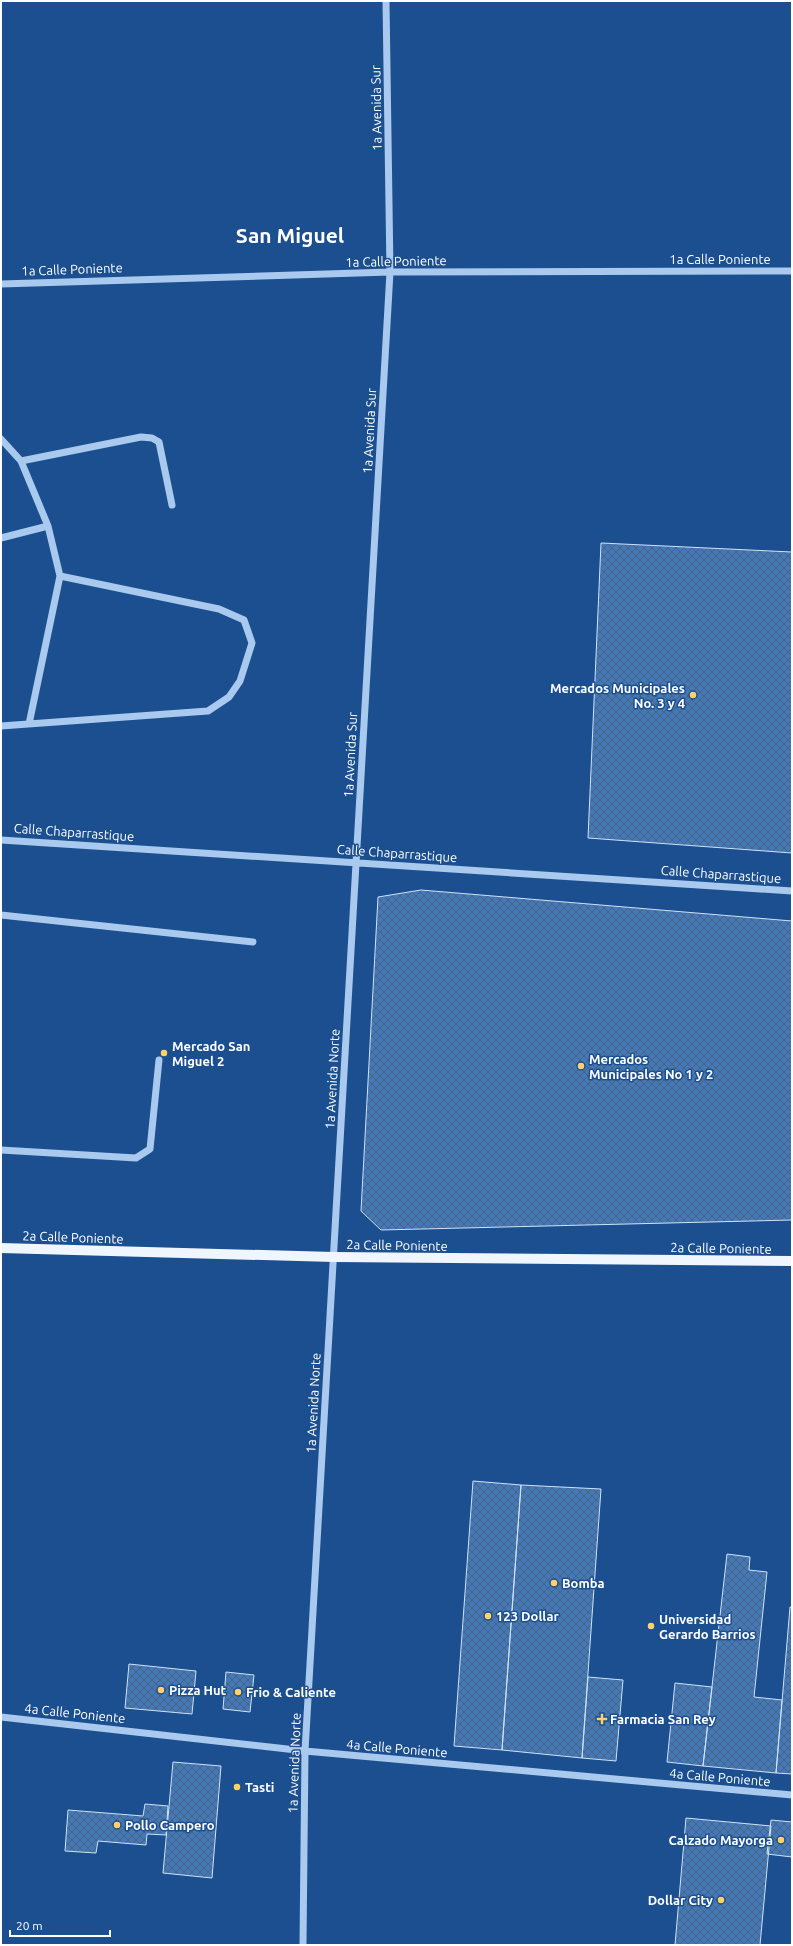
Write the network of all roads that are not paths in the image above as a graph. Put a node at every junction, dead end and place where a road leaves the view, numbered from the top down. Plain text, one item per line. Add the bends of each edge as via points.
1 (386, 1) edge
2 (792, 271) edge
3 (390, 272) junction
4 (1, 284) edge
5 (1, 439) edge
6 (21, 462) junction
7 (172, 505) dead end
8 (48, 526) junction
9 (1, 538) edge
10 (60, 576) junction
11 (29, 724) junction
12 (1, 726) edge
13 (1, 840) edge
14 (356, 862) junction
15 (792, 891) edge
16 (1, 915) edge
17 (253, 942) dead end
18 (159, 1060) dead end
19 (1, 1150) edge
20 (1, 1248) edge
21 (334, 1257) junction
22 (792, 1261) edge
23 (1, 1717) edge
24 (305, 1752) junction
25 (792, 1795) edge
26 (303, 1945) edge

1 - 3 street, 1a Avenida Sur
2 - 3 street, 1a Calle Poniente
3 - 4 street, 1a Calle Poniente
3 - 14 street, 1a Avenida Sur
5 - 6 street
6 - 7 street via 141,437 152,438 160,442
6 - 8 street
8 - 9 street
8 - 10 street
10 - 11 street
10 - 11 street via 219,609 244,620 252,643 240,681 229,697 208,711
11 - 12 street
13 - 14 street, Calle Chaparrastique
14 - 15 street, Calle Chaparrastique
14 - 21 street, 1a Avenida Norte
16 - 17 street
18 - 19 street via 150,1149 136,1158
20 - 21 main road, 2a Calle Poniente
21 - 22 main road, 2a Calle Poniente
21 - 24 street, 1a Avenida Norte
23 - 24 street, 4a Calle Poniente
24 - 25 street, 4a Calle Poniente
24 - 26 street, 1a Avenida Norte

